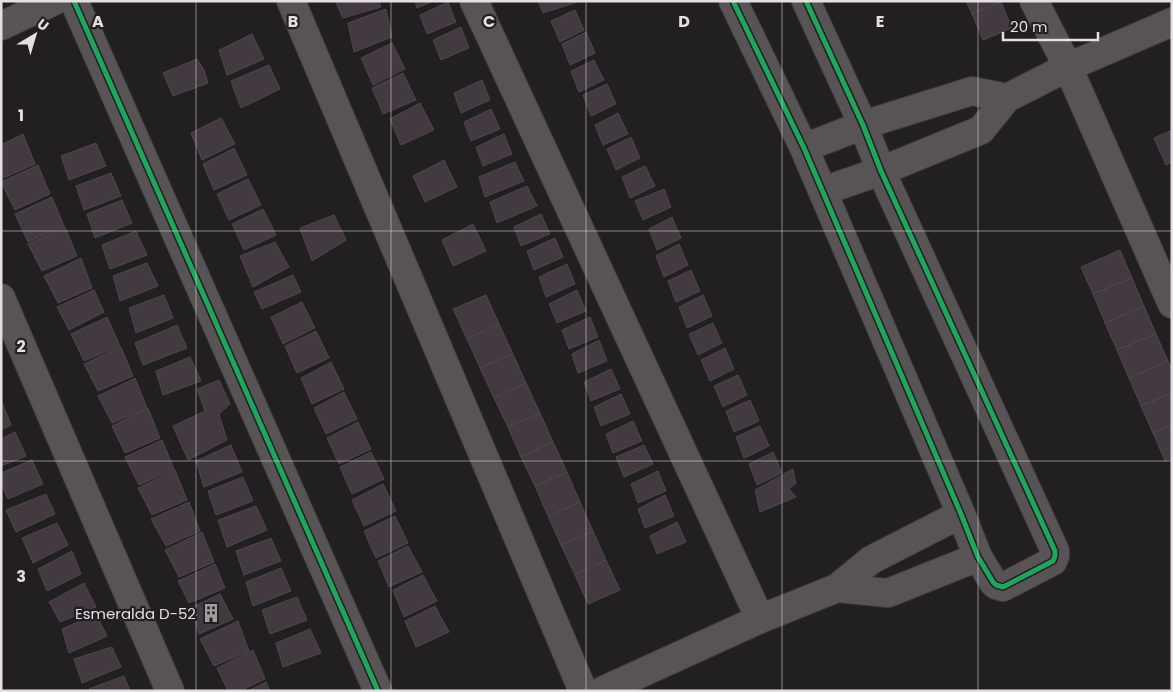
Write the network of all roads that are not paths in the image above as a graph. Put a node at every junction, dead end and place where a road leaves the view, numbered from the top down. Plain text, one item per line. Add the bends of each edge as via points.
1 (54, 1) edge
2 (74, 1) edge
3 (290, 1) edge
4 (474, 1) edge
5 (733, 1) edge
6 (806, 1) edge
7 (1034, 1) edge
8 (1172, 22) edge
9 (1, 26) edge
10 (1068, 67) junction
11 (1007, 98) junction
12 (863, 125) junction
13 (804, 148) junction
14 (880, 171) junction
15 (823, 192) junction
16 (1, 298) edge
17 (1172, 304) edge
18 (961, 514) junction
19 (978, 557) junction
20 (837, 588) junction
21 (760, 619) junction
22 (375, 690) edge
23 (170, 691) edge
24 (582, 691) edge
25 (602, 691) edge

1 - 9 street
2 - 22 street
3 - 24 street
4 - 21 street
5 - 13 street
6 - 12 street
7 - 10 street
8 - 10 street
10 - 11 street
10 - 17 street
11 - 12 street via 972,91
11 - 14 street via 981,130
12 - 13 street
12 - 14 street
13 - 15 street
14 - 15 street
14 - 19 street via 1055,551 1053,561 1003,587 993,582
15 - 18 street
16 - 23 street
18 - 19 street
18 - 20 street via 871,560
19 - 20 street via 888,593
20 - 21 street
21 - 25 street

